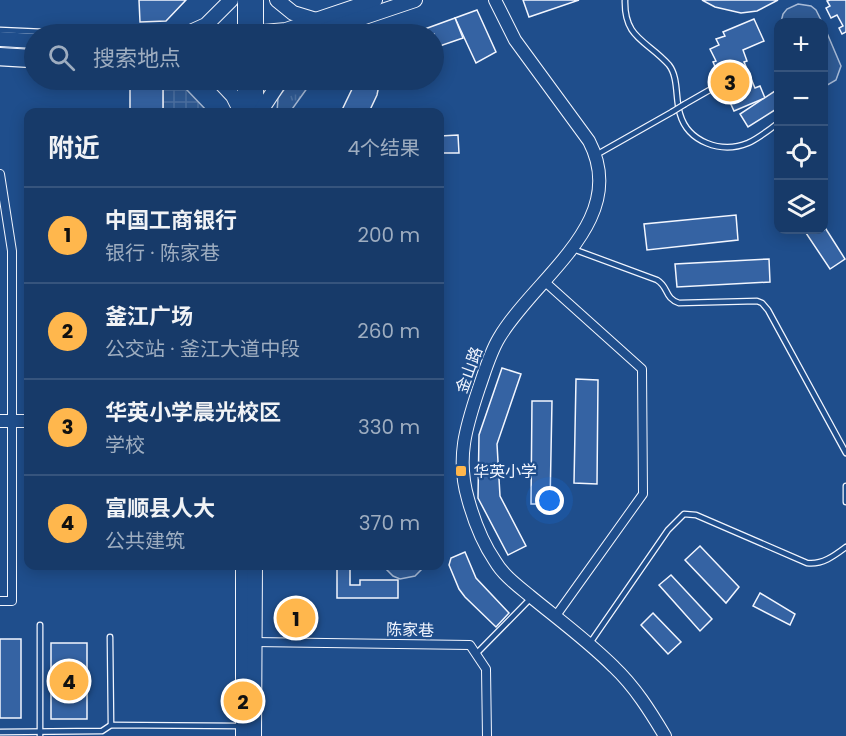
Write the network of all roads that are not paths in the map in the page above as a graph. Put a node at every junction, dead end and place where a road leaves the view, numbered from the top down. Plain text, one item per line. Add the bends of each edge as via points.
1 (231, 0) edge
2 (245, 0) edge
3 (256, 0) edge
4 (277, 0) edge
5 (375, 0) edge
6 (415, 0) edge
7 (495, 0) edge
8 (625, 0) edge
9 (207, 24) edge
10 (249, 24) edge
11 (252, 24) edge
12 (310, 24) edge
13 (331, 24) edge
14 (339, 24) edge
15 (0, 30) edge
16 (24, 31) edge
17 (0, 39) edge
18 (24, 40) edge
19 (0, 55) edge
20 (24, 56) edge
21 (0, 63) edge
22 (24, 64) edge
23 (713, 88) dead end
24 (227, 90) edge
25 (244, 90) edge
26 (257, 90) edge
27 (274, 90) edge
28 (240, 108) edge
29 (243, 108) edge
30 (258, 108) edge
31 (261, 108) edge
32 (774, 126) edge
33 (596, 155) junction
34 (0, 174) edge
35 (572, 248) junction
36 (544, 281) junction
37 (6, 421) edge
38 (24, 421) edge
39 (846, 453) edge
40 (846, 486) edge
41 (846, 502) edge
42 (846, 547) edge
43 (243, 570) edge
44 (255, 570) edge
45 (532, 597) junction
46 (0, 601) edge
47 (555, 617) junction
48 (40, 625) dead end
49 (110, 638) dead end
50 (254, 642) junction
51 (589, 645) junction
52 (477, 654) junction
53 (111, 725) junction
54 (243, 731) edge
55 (0, 732) edge
56 (40, 734) edge
57 (102, 734) edge
58 (254, 736) edge
59 (486, 736) edge
60 (665, 736) edge

1 - 9 main road
2 - 10 main road
3 - 11 main road
4 - 12 main road
5 - 13 main road
6 - 14 main road
7 - 33 street, 金山路 via 515,40 579,124
8 - 32 lane via 625,16 632,31 670,66 680,114 695,137 720,147 734,146 746,144
15 - 16 lane
17 - 18 main road
19 - 20 main road
21 - 22 lane
23 - 33 lane, bridge
24 - 28 main road
25 - 29 main road
26 - 30 main road
27 - 31 main road
33 - 35 street, 金山路 via 596,207
34 - 37 street via 12,251
35 - 36 street, 金山路
35 - 39 lane via 657,280 674,302 762,303
36 - 45 street, 金山路 via 499,338 489,360 462,445 461,471 481,538 496,564
36 - 47 street via 642,369 643,494
37 - 38 street
37 - 46 street via 12,601
40 - 41 lane
42 - 51 lane via 816,564 807,563 696,515 684,514 668,530
43 - 54 main road
44 - 50 main road
45 - 47 street, 金山路
45 - 52 lane
47 - 51 street, 金山路
48 - 56 lane
49 - 53 lane
50 - 52 street, 陈家巷 via 470,645
50 - 58 main road
51 - 60 street, 金山路 via 642,699
52 - 59 street via 486,669
53 - 54 lane
53 - 57 lane
55 - 56 lane
56 - 57 lane

